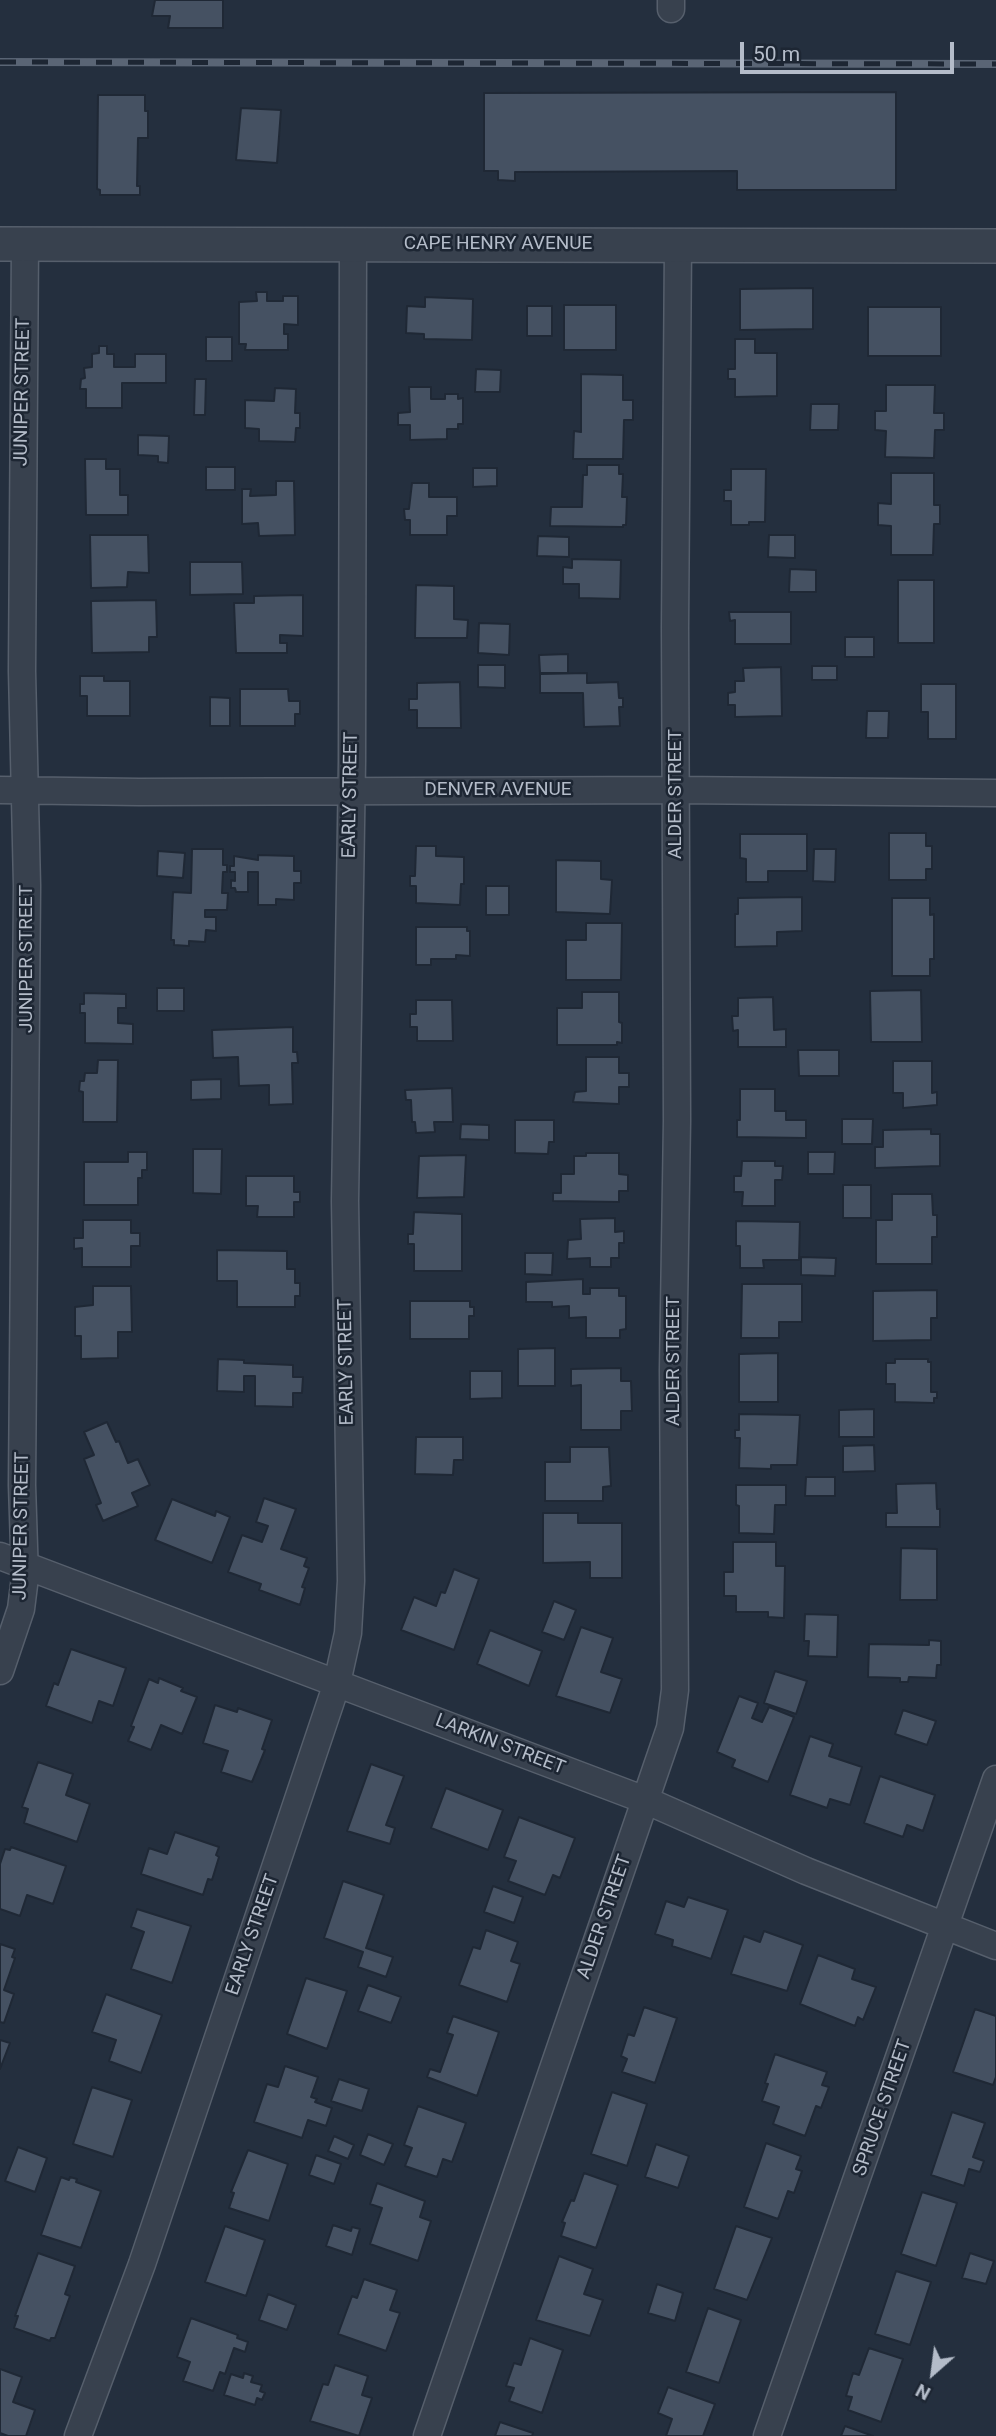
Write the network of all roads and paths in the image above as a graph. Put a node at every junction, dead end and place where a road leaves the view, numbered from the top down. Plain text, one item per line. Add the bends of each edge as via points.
1 (12, 243) edge
2 (353, 244) junction
3 (678, 245) junction
4 (996, 246) edge
5 (12, 790) edge
6 (676, 790) junction
7 (352, 791) junction
8 (996, 793) edge
9 (0, 1556) edge
10 (25, 1565) junction
11 (0, 1671) edge
12 (337, 1683) junction
13 (996, 1779) edge
14 (645, 1800) junction
15 (946, 1927) junction
16 (996, 1946) edge
17 (78, 2436) edge
18 (427, 2436) edge
19 (767, 2436) edge

1 - 2 street, CAPE HENRY AVENUE
1 - 5 street, JUNIPER STREET via 22,510
2 - 3 street, CAPE HENRY AVENUE
2 - 7 street, EARLY STREET
3 - 4 street, CAPE HENRY AVENUE
3 - 6 street, ALDER STREET
5 - 7 street, DENVER AVENUE
5 - 10 street, JUNIPER STREET via 27,914
6 - 7 street, DENVER AVENUE
6 - 8 street, DENVER AVENUE
6 - 14 street, ALDER STREET via 675,1690 670,1728
7 - 12 street, EARLY STREET via 345,1201 351,1581 348,1633
9 - 10 street, LARKIN STREET
10 - 11 street, JUNIPER STREET via 22,1609
10 - 12 street, LARKIN STREET
12 - 14 street, LARKIN STREET
12 - 17 street, EARLY STREET via 142,2264
13 - 15 street, SPRUCE STREET
14 - 15 street, LARKIN STREET
14 - 18 street, ALDER STREET
15 - 16 street, LARKIN STREET
15 - 19 street, SPRUCE STREET

